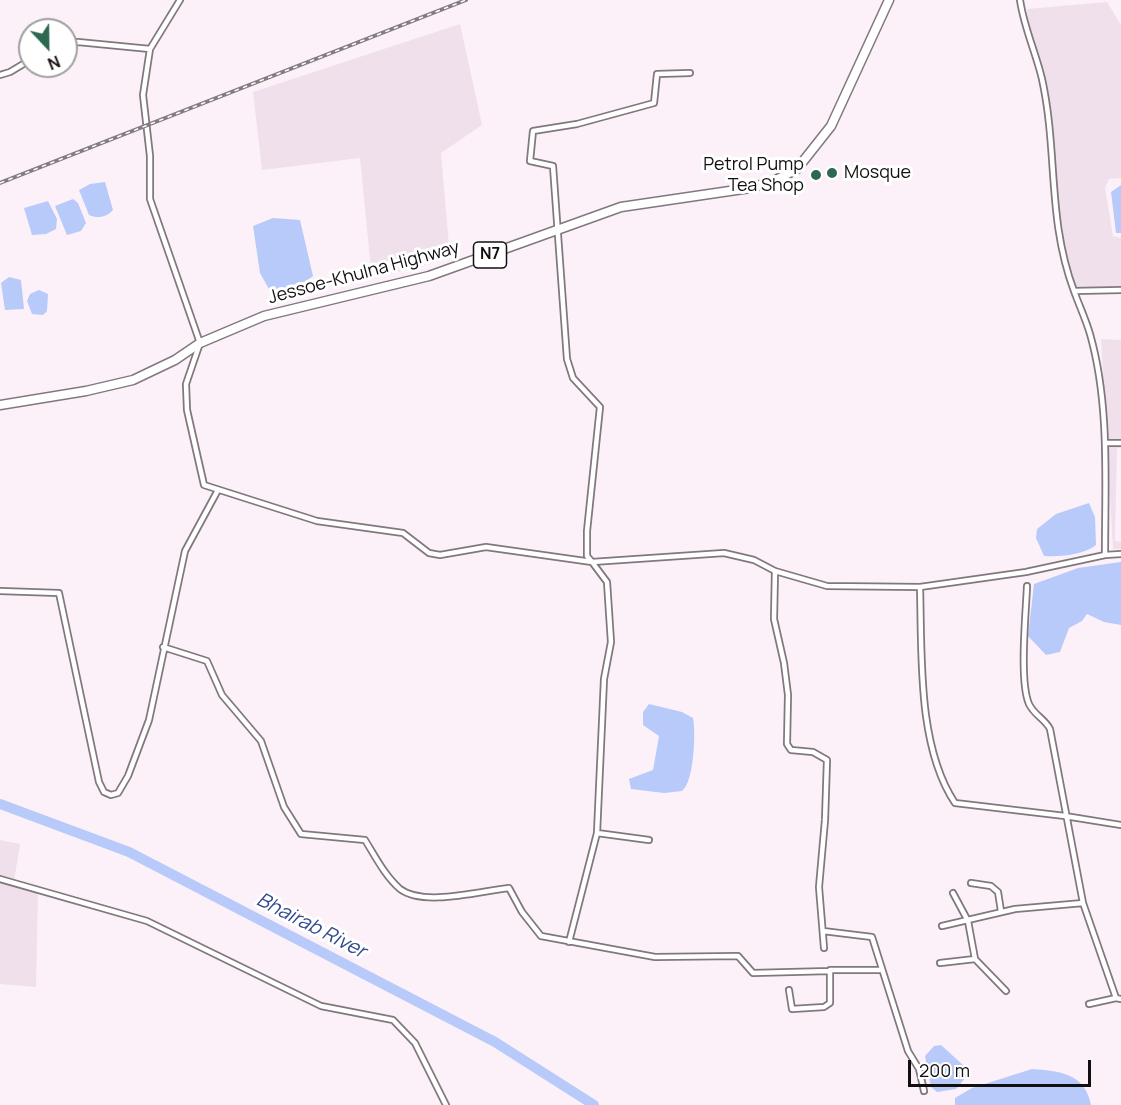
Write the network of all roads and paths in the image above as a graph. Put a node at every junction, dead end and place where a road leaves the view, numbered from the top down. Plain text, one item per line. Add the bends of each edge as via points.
1 (180, 0) edge
2 (889, 0) edge
3 (1020, 0) edge
4 (78, 42) edge
5 (150, 49) junction
6 (18, 67) edge
7 (690, 73) dead end
8 (0, 75) edge
9 (558, 230) junction
10 (1121, 290) edge
11 (1074, 291) junction
12 (200, 343) junction
13 (0, 405) edge
14 (1106, 443) dead end
15 (1121, 443) edge
16 (218, 490) junction
17 (1121, 554) edge
18 (1105, 555) junction
19 (592, 562) junction
20 (776, 571) junction
21 (1028, 586) dead end
22 (920, 587) junction
23 (0, 591) edge
24 (163, 647) junction
25 (1065, 816) junction
26 (1121, 825) edge
27 (597, 833) junction
28 (649, 840) dead end
29 (0, 879) edge
30 (971, 883) dead end
31 (953, 893) dead end
32 (1083, 903) junction
33 (1001, 911) junction
34 (968, 921) junction
35 (942, 926) dead end
36 (823, 931) junction
37 (569, 942) junction
38 (824, 948) dead end
39 (975, 960) junction
40 (940, 963) dead end
41 (882, 970) junction
42 (830, 971) junction
43 (789, 990) dead end
44 (1006, 991) dead end
45 (1118, 998) edge
46 (1089, 1004) dead end
47 (924, 1091) dead end
48 (446, 1105) edge

1 - 5 street
2 - 9 highway, Jessoe-Khulna Highway / N7 via 842,107 797,169 759,186 621,207
3 - 11 street via 1042,79 1062,259
4 - 5 street
5 - 12 street via 143,95 150,199
6 - 8 street
7 - 9 street via 657,74 654,103 533,131 530,161 553,166
9 - 12 highway, Jessoe-Khulna Highway / N7 via 429,276 275,312
9 - 19 street via 567,358 573,378 600,406 586,531 587,556
10 - 11 street
11 - 18 street via 1090,334 1100,383
12 - 13 highway, Jessoe-Khulna Highway / N7 via 133,380
12 - 16 street via 186,384 187,410 204,485
14 - 15 street
16 - 19 street via 316,521 404,533 429,553 440,555 486,547
16 - 24 street via 185,550
17 - 18 street
18 - 22 street via 1026,572
19 - 20 street via 724,554 754,560
19 - 27 street via 607,582 611,642 604,679
20 - 22 street via 827,586
20 - 36 street via 774,619 788,695 787,744 791,750 813,752 827,760 819,887
21 - 25 street via 1024,656 1028,700 1050,729
22 - 25 street via 922,674 932,748 943,785 959,806
23 - 24 street via 59,593 99,782 104,792 111,795 118,793 128,776 149,720
24 - 37 street via 207,661 222,696 261,741 284,807 301,834 365,840 401,889 423,899 509,888 542,936
25 - 26 street
25 - 32 street
27 - 28 street
27 - 37 street
29 - 48 street via 147,921 321,1005 393,1020 415,1043
30 - 33 street via 992,886 998,892
31 - 34 street
32 - 33 street
32 - 45 street
33 - 34 street
34 - 35 street
34 - 39 street
36 - 38 street
36 - 41 street via 871,936
37 - 42 street via 655,957 738,956 753,973
39 - 40 street
39 - 44 street
41 - 42 street
41 - 47 street
42 - 43 street via 830,1003 825,1007 794,1010
45 - 46 street

